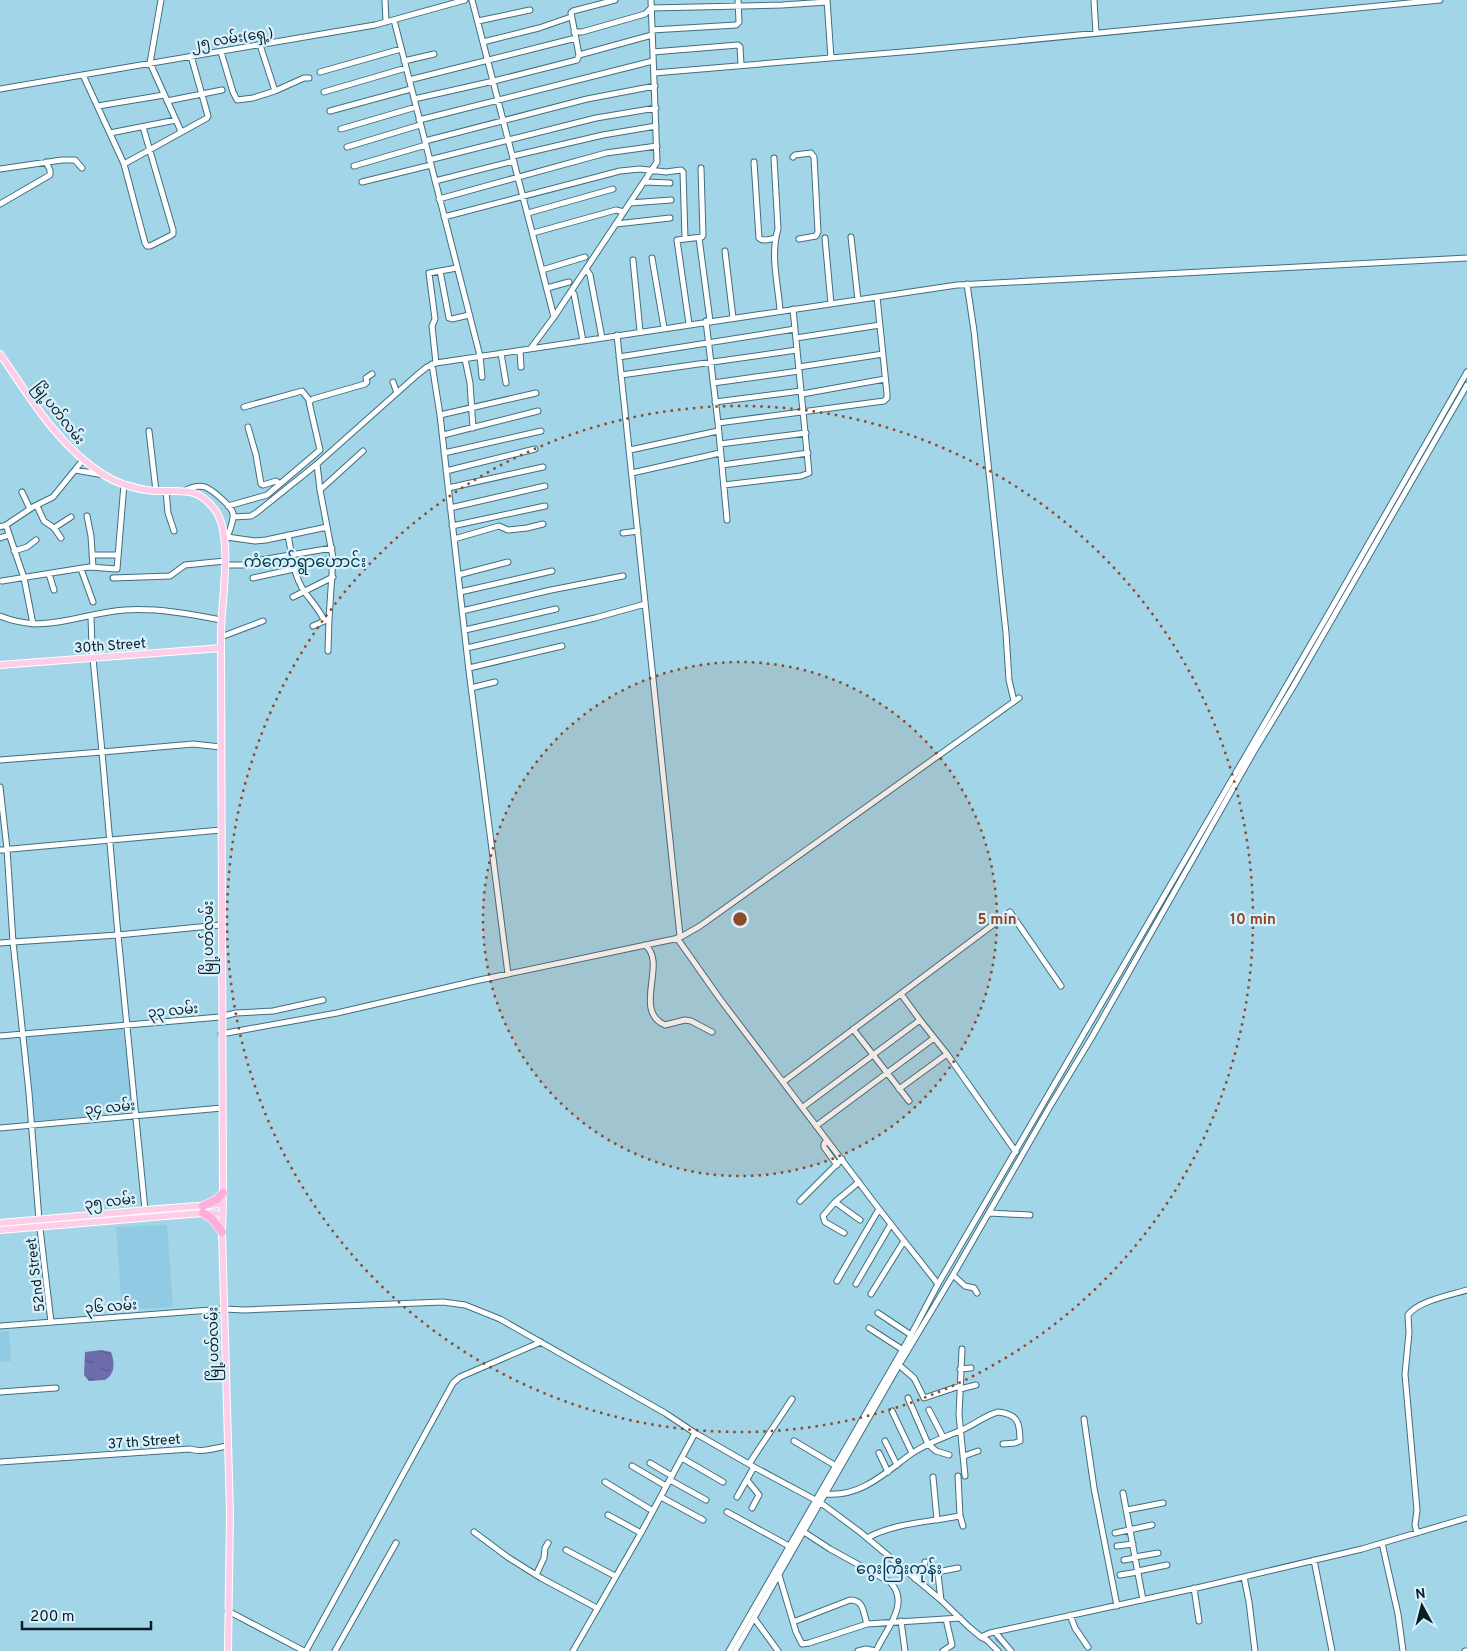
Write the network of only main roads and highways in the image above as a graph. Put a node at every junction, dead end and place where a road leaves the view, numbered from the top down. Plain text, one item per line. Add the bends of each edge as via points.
1 (0, 354) edge
2 (221, 648) junction
3 (0, 665) edge
4 (223, 1193) junction
5 (223, 1204) junction
6 (164, 1208) junction
7 (203, 1209) junction
8 (223, 1214) junction
9 (165, 1216) junction
10 (0, 1223) edge
11 (39, 1223) junction
12 (0, 1230) edge
13 (222, 1232) junction
14 (228, 1651) edge

1 - 2 main road, မြို့ပတ်လမ်း via 57,435 83,460 124,484 156,491 197,493 217,512 225,545
2 - 3 main road, 30th Street
2 - 4 main road, မြို့ပတ်လမ်း
4 - 5 main road, မြို့ပတ်လမ်း
4 - 7 highway
5 - 7 main road, ၃၅ လမ်း
5 - 8 main road, မြို့ပတ်လမ်း
6 - 7 main road, ၃၅ လမ်း
6 - 9 main road
6 - 11 main road, ၃၅ လမ်း
7 - 8 main road
7 - 9 main road
7 - 13 highway
8 - 13 main road, မြို့ပတ်လမ်း
9 - 11 main road
10 - 11 main road, ၃၅ လမ်း
11 - 12 main road
13 - 14 main road, မြို့ပတ်လမ်း via 230,1513

